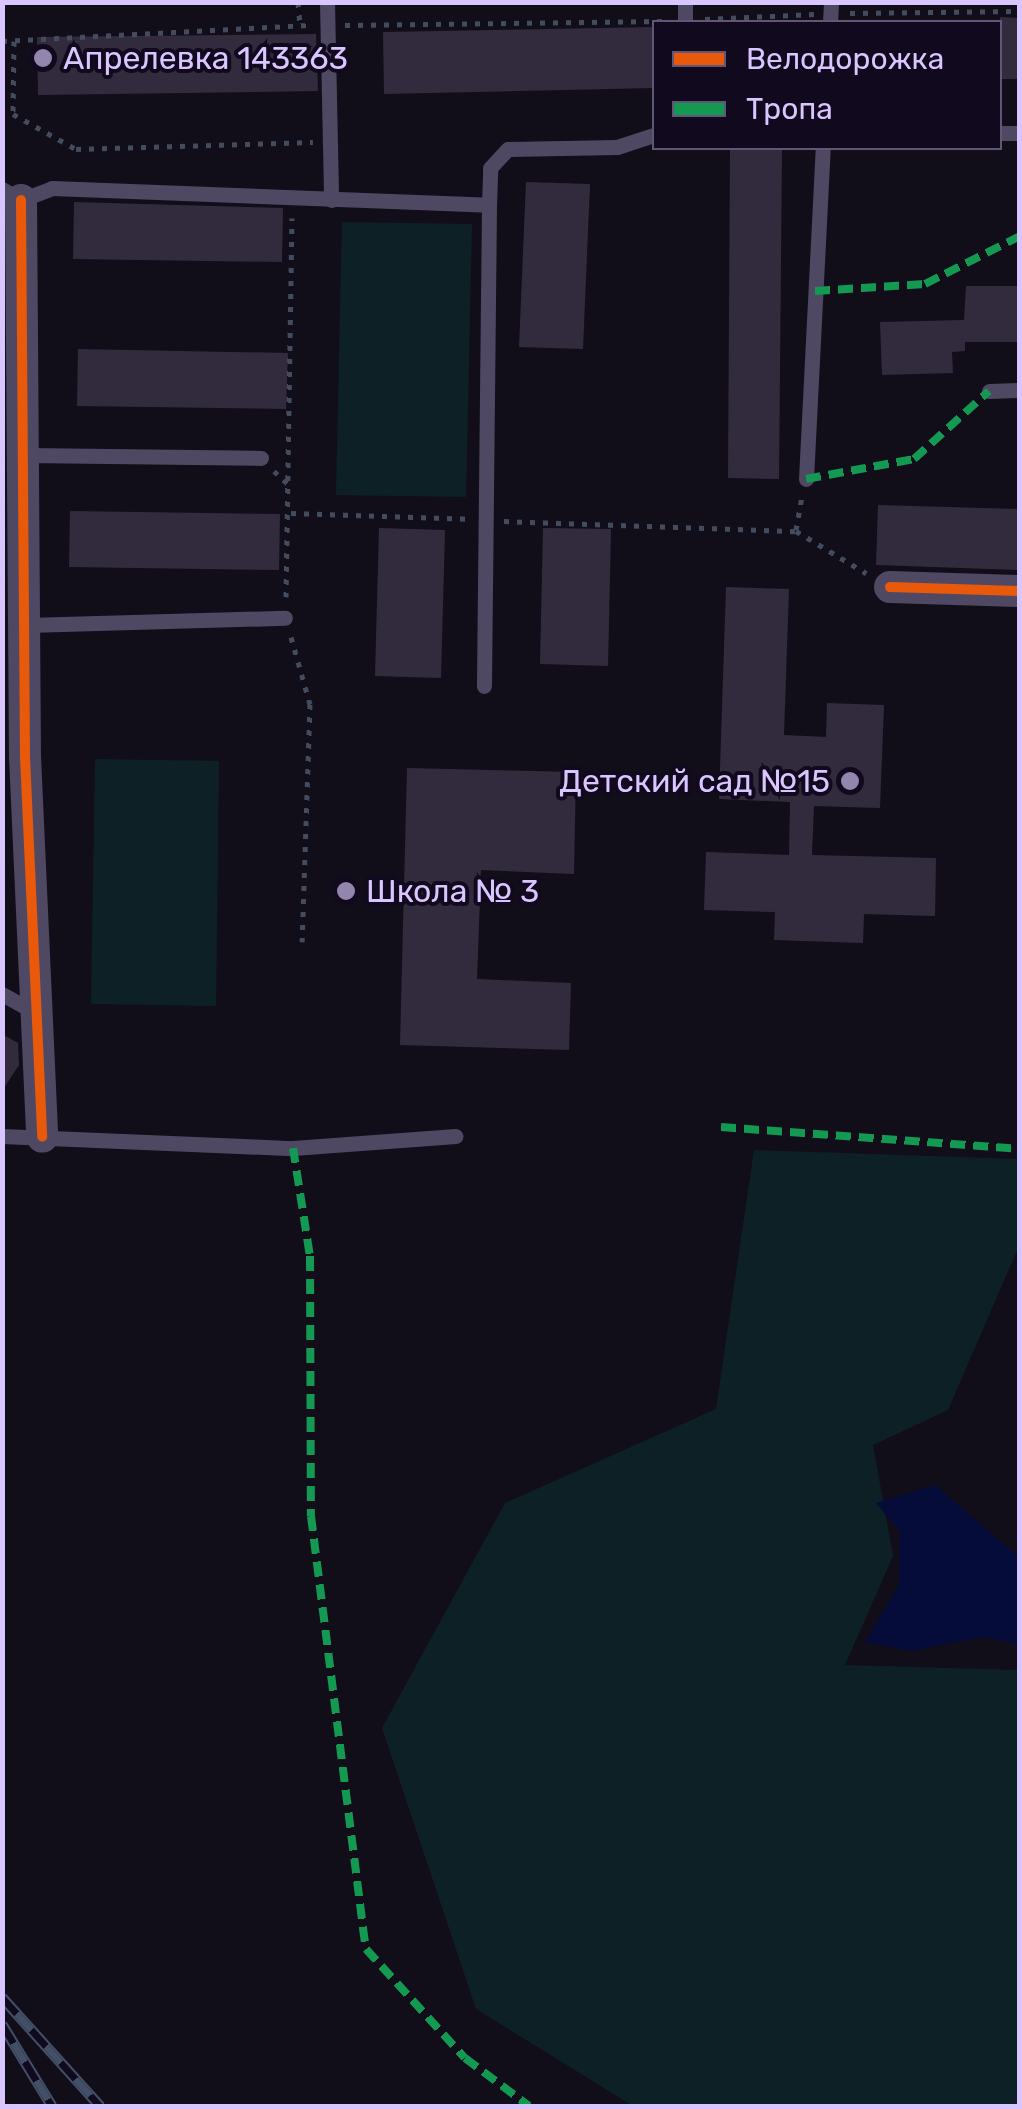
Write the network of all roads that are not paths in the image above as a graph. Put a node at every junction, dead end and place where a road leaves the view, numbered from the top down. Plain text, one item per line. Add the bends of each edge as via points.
1 (327, 2) edge
2 (652, 136) edge
3 (823, 150) edge
4 (12, 195) edge
5 (330, 200) junction
6 (490, 205) junction
7 (1020, 390) edge
8 (990, 391) dead end
9 (261, 458) dead end
10 (17, 464) edge
11 (806, 479) road end
12 (890, 587) road end
13 (1020, 591) edge
14 (285, 618) road end
15 (27, 625) junction
16 (484, 686) dead end
17 (14, 752) edge
18 (2, 994) edge
19 (33, 1011) junction
20 (2, 1136) edge
21 (456, 1136) dead end
22 (42, 1137) junction

1 - 5 lane
2 - 6 lane via 617,147 508,149 490,168
3 - 11 lane
4 - 5 lane via 52,188
4 - 10 street
5 - 6 lane
6 - 16 lane
7 - 8 lane
9 - 10 lane
10 - 15 street
12 - 13 street
14 - 15 lane
15 - 17 street
17 - 19 street
18 - 19 lane
19 - 22 street
20 - 22 lane
21 - 22 lane via 293,1148

